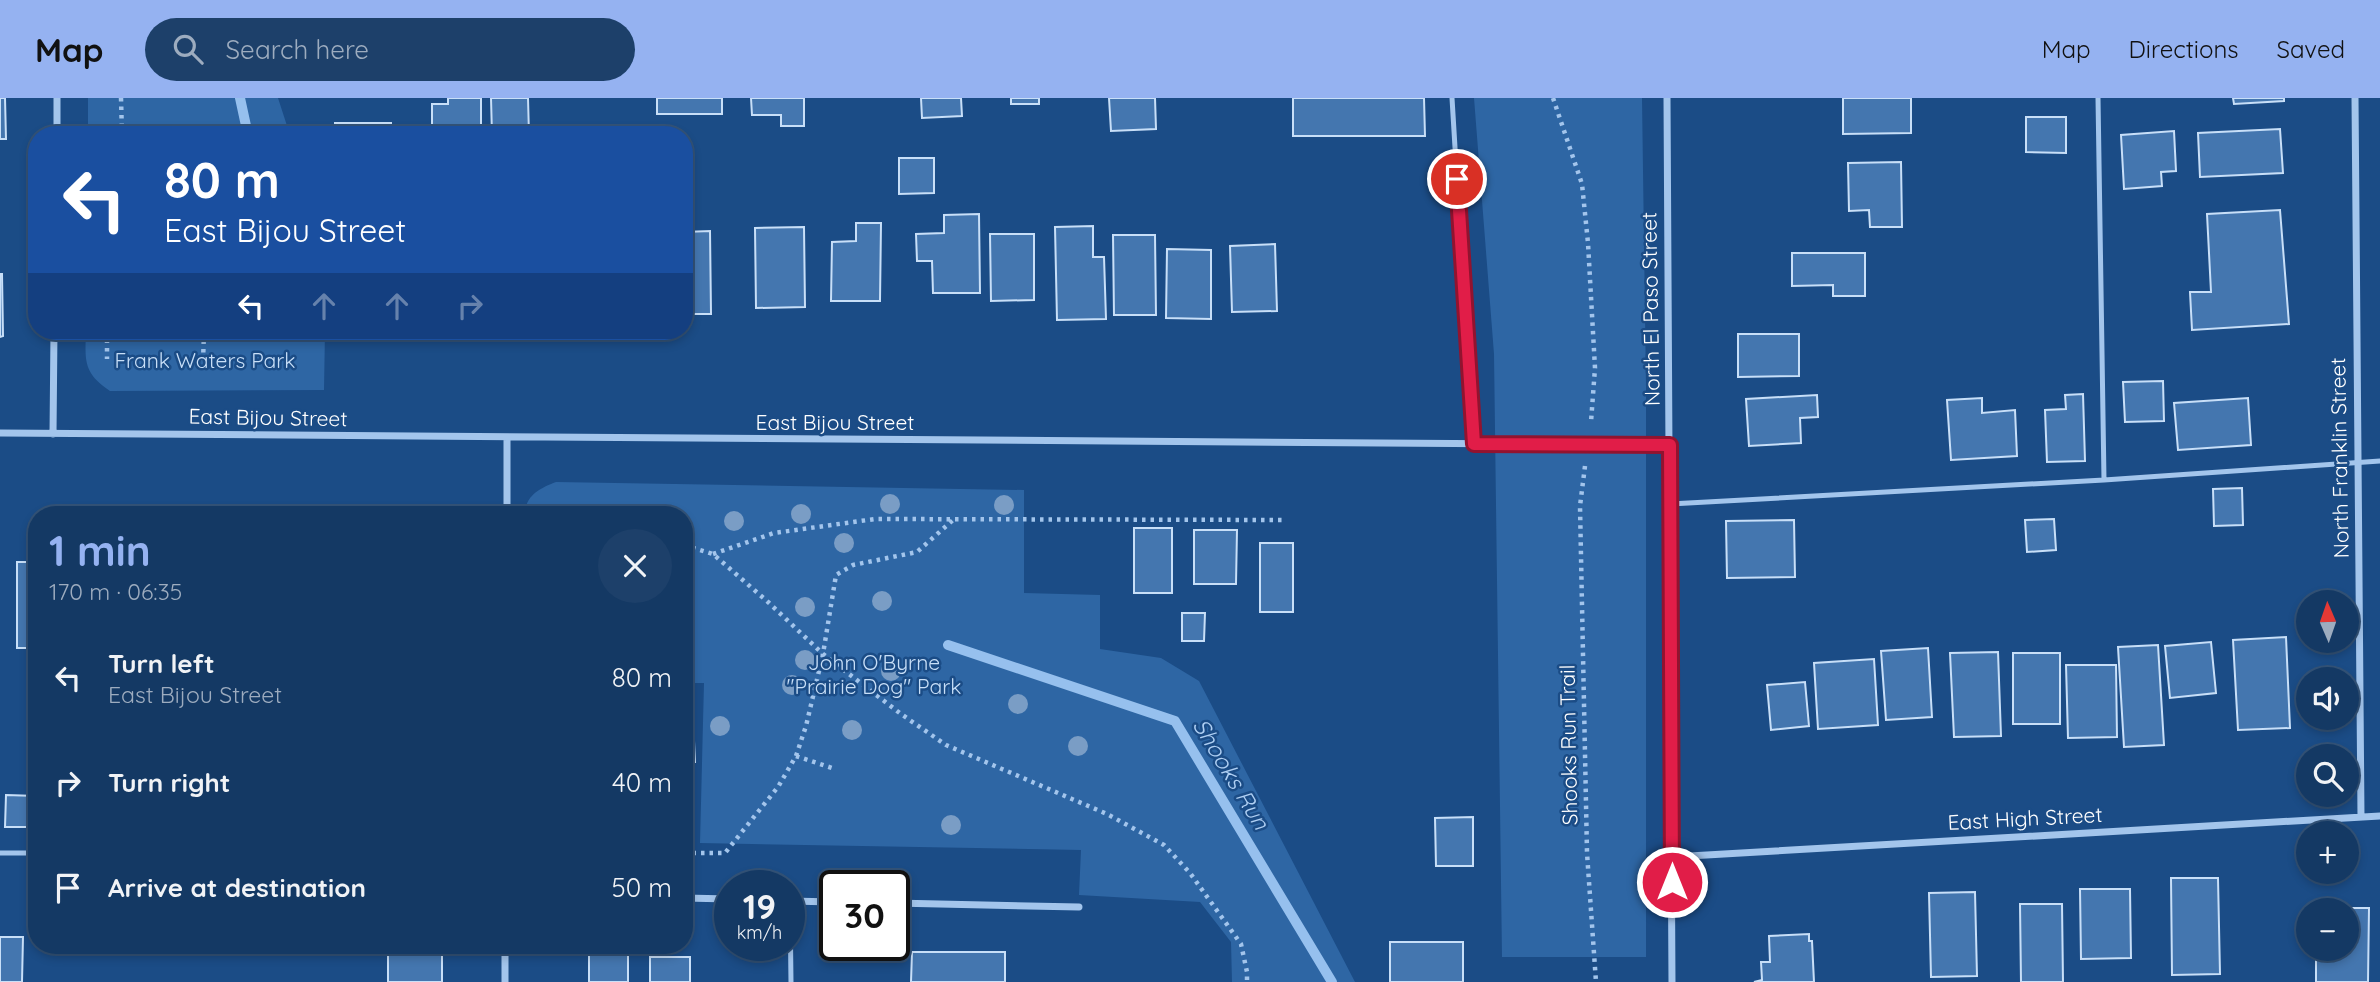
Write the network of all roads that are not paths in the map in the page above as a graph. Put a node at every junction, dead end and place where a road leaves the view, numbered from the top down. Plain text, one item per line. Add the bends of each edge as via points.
1 (57, 98) edge
2 (1452, 98) edge
3 (1667, 98) edge
4 (2098, 98) edge
5 (2355, 98) edge
6 (57, 126) edge
7 (54, 340) edge
8 (0, 433) edge
9 (53, 433) junction
10 (507, 438) junction
11 (1474, 444) junction
12 (1670, 445) junction
13 (2380, 461) edge
14 (2358, 463) junction
15 (2104, 480) junction
16 (1670, 504) junction
17 (507, 506) edge
18 (2380, 816) edge
19 (2361, 817) junction
20 (0, 853) edge
21 (28, 853) edge
22 (1672, 857) junction
23 (693, 898) edge
24 (714, 899) edge
25 (910, 903) edge
26 (1079, 907) dead end
27 (505, 954) edge
28 (791, 961) edge
29 (505, 982) edge
30 (791, 982) edge
31 (1672, 982) edge

1 - 6 street
2 - 11 lane
3 - 12 street, North El Paso Street
4 - 15 lane
5 - 14 street, North Franklin Street
7 - 9 street
8 - 9 street, East Bijou Street
9 - 10 street, East Bijou Street
10 - 11 street, East Bijou Street
10 - 17 street
11 - 12 street, East Bijou Street
12 - 16 street, North El Paso Street
13 - 14 lane
14 - 15 lane
14 - 19 street, North Franklin Street
15 - 16 lane
16 - 22 street, North El Paso Street
18 - 19 street, East High Street
19 - 22 street, East High Street
20 - 21 lane
22 - 31 street, North El Paso Street
23 - 24 street
25 - 26 street
27 - 29 street
28 - 30 lane

